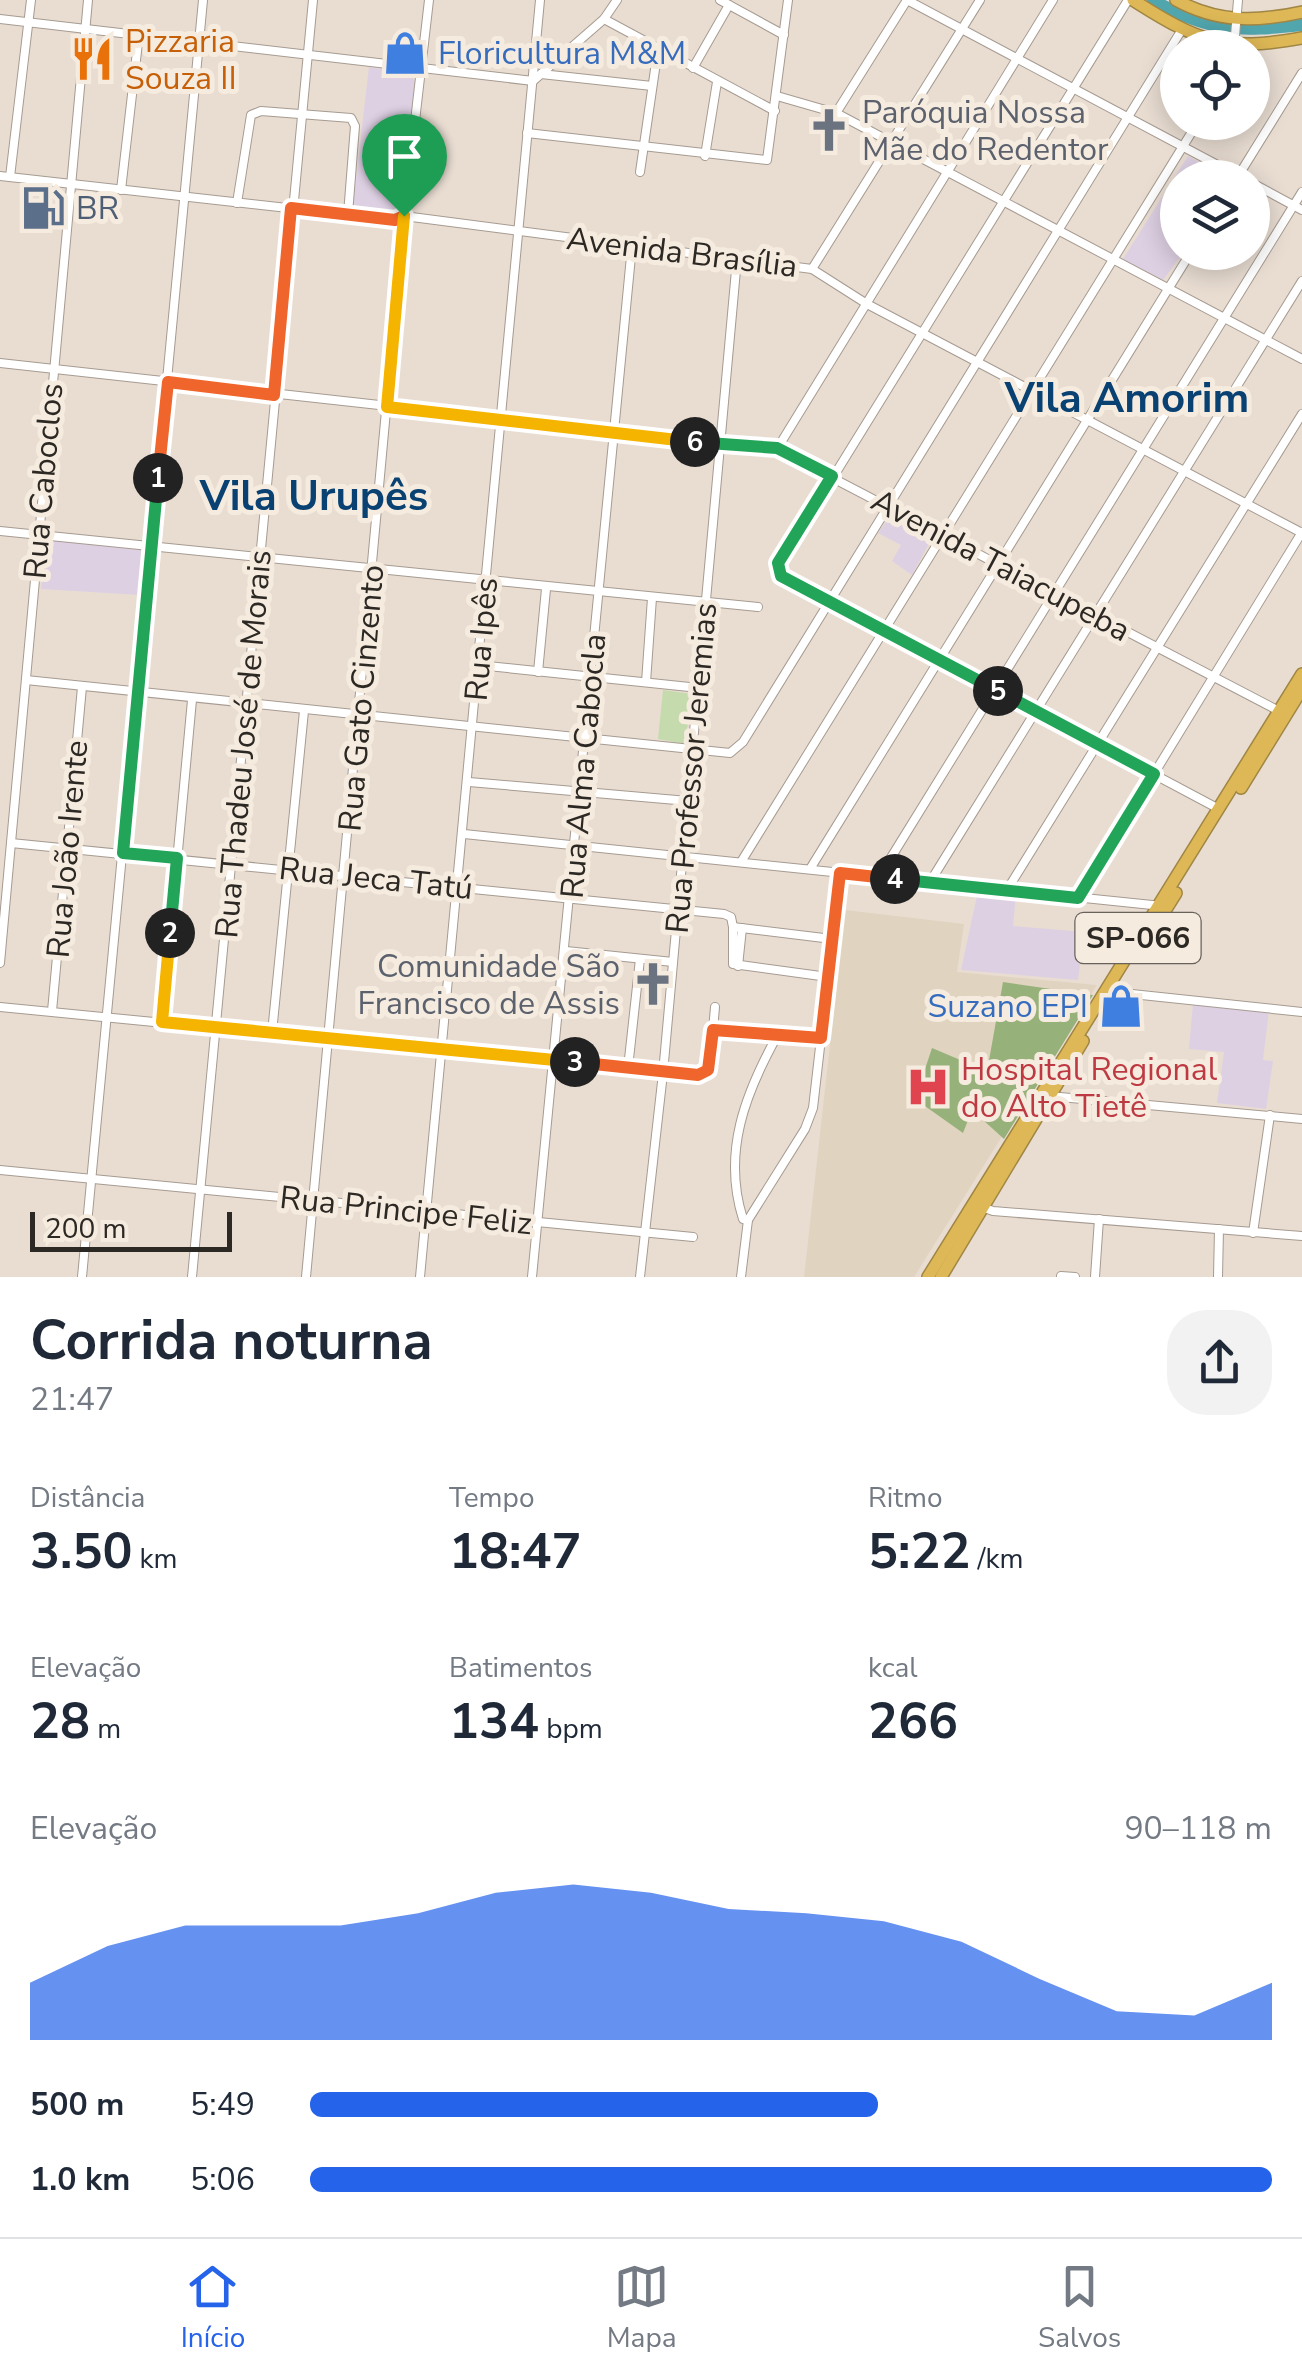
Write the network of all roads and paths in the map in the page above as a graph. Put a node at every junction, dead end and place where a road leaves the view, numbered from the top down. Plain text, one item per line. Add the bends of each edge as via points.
1 (31, 0) edge
2 (88, 0) edge
3 (203, 0) edge
4 (313, 0) edge
5 (429, 0) edge
6 (540, 0) edge
7 (617, 0) edge
8 (788, 0) edge
9 (907, 0) edge
10 (980, 0) edge
11 (1053, 0) edge
12 (1130, 0) edge
13 (1176, 0) edge
14 (1238, 0) edge
15 (725, 2) edge
16 (1302, 12) edge
17 (0, 19) edge
18 (604, 19) junction
19 (1235, 21) junction
20 (28, 22) junction
21 (84, 28) junction
22 (962, 29) junction
23 (1181, 30) edge
24 (1235, 30) edge
25 (139, 34) junction
26 (784, 35) junction
27 (1302, 38) edge
28 (199, 41) junction
29 (1270, 42) edge
30 (658, 49) junction
31 (307, 56) junction
32 (1017, 58) junction
33 (423, 66) junction
34 (1160, 66) edge
35 (693, 68) junction
36 (1302, 73) edge
37 (537, 77) junction
38 (717, 82) junction
39 (652, 86) junction
40 (1072, 88) junction
41 (777, 96) junction
42 (775, 112) junction
43 (836, 113) junction
44 (300, 114) junction
45 (1129, 118) junction
46 (527, 133) junction
47 (1188, 140) edge
48 (893, 143) junction
49 (1184, 146) junction
50 (642, 149) junction
51 (705, 156) junction
52 (1209, 160) edge
53 (1249, 160) edge
54 (640, 172) dead end
55 (948, 172) junction
56 (5, 176) edge
57 (68, 184) junction
58 (121, 190) junction
59 (1302, 192) edge
60 (1270, 193) edge
61 (183, 196) junction
62 (1003, 201) junction
63 (237, 202) junction
64 (291, 208) junction
65 (1298, 208) edge
66 (348, 214) junction
67 (404, 216) junction
68 (517, 231) junction
69 (1059, 231) junction
70 (632, 246) junction
71 (736, 259) junction
72 (1114, 260) junction
73 (812, 268) junction
74 (1180, 270) edge
75 (1302, 281) edge
76 (1169, 289) junction
77 (866, 304) junction
78 (1225, 318) junction
79 (922, 333) junction
80 (1266, 340) junction
81 (1302, 359) edge
82 (978, 362) junction
83 (0, 363) edge
84 (53, 369) junction
85 (168, 382) junction
86 (1034, 391) junction
87 (274, 395) junction
88 (387, 407) junction
89 (1302, 414) edge
90 (500, 419) junction
91 (1089, 420) junction
92 (615, 434) junction
93 (720, 444) junction
94 (777, 448) junction
95 (1142, 448) junction
96 (1183, 470) junction
97 (832, 476) junction
98 (1246, 504) junction
99 (888, 506) junction
100 (0, 531) edge
101 (1302, 532) edge
102 (38, 534) junction
103 (943, 535) junction
104 (152, 544) junction
105 (260, 556) junction
106 (999, 566) junction
107 (372, 570) junction
108 (485, 582) junction
109 (546, 589) junction
110 (599, 594) junction
111 (1054, 594) junction
112 (652, 598) junction
113 (830, 602) junction
114 (706, 603) junction
115 (758, 607) dead end
116 (1094, 614) junction
117 (885, 632) junction
118 (1157, 646) junction
119 (939, 660) junction
120 (478, 665) junction
121 (538, 672) junction
122 (1302, 674) edge
123 (1214, 676) junction
124 (593, 678) junction
125 (26, 680) junction
126 (646, 682) junction
127 (82, 687) junction
128 (698, 688) junction
129 (995, 690) junction
130 (1302, 690) edge
131 (137, 694) junction
132 (192, 700) junction
133 (248, 705) junction
134 (304, 710) junction
135 (1036, 711) junction
136 (1279, 711) junction
137 (360, 716) junction
138 (473, 729) junction
139 (587, 741) junction
140 (1098, 744) junction
141 (693, 751) junction
142 (1154, 774) junction
143 (469, 782) junction
144 (582, 793) junction
145 (688, 802) junction
146 (1219, 809) junction
147 (0, 828) edge
148 (12, 830) junction
149 (464, 834) junction
150 (10, 842) junction
151 (576, 845) junction
152 (68, 848) junction
153 (123, 853) junction
154 (1192, 854) junction
155 (683, 857) junction
156 (177, 858) junction
157 (741, 862) junction
158 (233, 864) junction
159 (290, 869) junction
160 (810, 870) junction
161 (840, 873) junction
162 (344, 874) junction
163 (879, 877) junction
164 (930, 882) junction
165 (459, 887) junction
166 (1179, 888) junction
167 (1007, 890) junction
168 (1078, 898) junction
169 (571, 899) junction
170 (1162, 906) junction
171 (678, 910) junction
172 (737, 927) junction
173 (832, 939) junction
174 (566, 951) junction
175 (640, 959) junction
176 (673, 962) junction
177 (0, 963) edge
178 (828, 977) junction
179 (1113, 992) junction
180 (0, 1006) edge
181 (715, 1007) dead end
182 (52, 1011) junction
183 (1302, 1012) edge
184 (107, 1016) junction
185 (162, 1022) junction
186 (216, 1028) junction
187 (713, 1030) junction
188 (272, 1033) junction
189 (777, 1036) junction
190 (821, 1038) junction
191 (328, 1039) junction
192 (440, 1050) junction
193 (554, 1059) junction
194 (628, 1068) junction
195 (663, 1072) junction
196 (1049, 1096) junction
197 (1270, 1115) junction
198 (1302, 1119) edge
199 (0, 1170) edge
200 (92, 1180) junction
201 (200, 1190) junction
202 (313, 1200) junction
203 (979, 1205) junction
204 (425, 1210) junction
205 (1099, 1218) junction
206 (748, 1220) junction
207 (537, 1222) junction
208 (1219, 1230) junction
209 (1253, 1233) junction
210 (644, 1234) junction
211 (1302, 1236) edge
212 (693, 1238) dead end
213 (1061, 1276) edge
214 (82, 1277) edge
215 (192, 1277) edge
216 (306, 1277) edge
217 (420, 1277) edge
218 (532, 1277) edge
219 (640, 1277) edge
220 (741, 1277) edge
221 (928, 1277) edge
222 (941, 1277) edge
223 (1076, 1277) edge
224 (1096, 1277) edge
225 (1218, 1277) edge

1 - 20 street
2 - 21 street, Rua Caboclos
3 - 28 street
4 - 31 street, Rua Thadeu José de Morais
5 - 33 street, Rua Gato Cinzento
6 - 37 street, Rua Ipês
7 - 18 street
8 - 26 street
9 - 22 street
9 - 43 street
10 - 22 street
11 - 32 street
12 - 23 highway
12 - 40 street
13 - 19 highway
14 - 19 street
15 - 26 street
15 - 35 street
16 - 19 highway
17 - 20 street
18 - 30 street
18 - 37 street
19 - 24 street
20 - 21 street
20 - 56 street
21 - 25 street
21 - 57 street, Rua Caboclos
22 - 32 street
22 - 48 street
25 - 28 street
25 - 58 street
26 - 41 street
27 - 29 highway
28 - 31 street
28 - 61 street
30 - 35 street
30 - 39 street
31 - 33 street
31 - 44 street, Rua Thadeu José de Morais
32 - 40 street
32 - 55 street
33 - 37 street
33 - 67 street, Rua Gato Cinzento
34 - 45 street
35 - 38 street
36 - 53 street
37 - 39 street
37 - 46 street, Rua Ipês
38 - 42 street
38 - 51 street
39 - 50 street
40 - 45 street
40 - 62 street
41 - 42 street
41 - 43 street
42 - 51 street via 769,155 758,162
43 - 48 street
44 - 63 street via 261,111 248,119
44 - 64 street, Rua Thadeu José de Morais
44 - 66 street via 354,123
45 - 49 street
45 - 69 street
46 - 50 street
46 - 68 street, Rua Ipês
47 - 49 street
48 - 55 street
48 - 73 street
49 - 52 street
49 - 72 street
50 - 51 street
50 - 54 street
55 - 62 street
55 - 77 street
56 - 57 street, Avenida Brasília
57 - 58 street, Avenida Brasília
57 - 84 street, Rua Caboclos
58 - 61 street, Avenida Brasília
59 - 65 street
60 - 65 street
61 - 63 street, Avenida Brasília
61 - 85 street
62 - 69 street
62 - 79 street
63 - 64 street, Avenida Brasília
64 - 66 street, Avenida Brasília
64 - 87 street, Rua Thadeu José de Morais
65 - 78 street
66 - 67 street, Avenida Brasília
67 - 68 street, Avenida Brasília
67 - 88 street, Rua Gato Cinzento
68 - 70 street, Avenida Brasília
68 - 90 street, Rua Ipês
69 - 72 street
69 - 82 street
70 - 71 street, Avenida Brasília
70 - 92 street, Rua Alma Cabocla
71 - 73 street, Avenida Brasília
71 - 93 street, Rua Professor Jeremias
72 - 76 street
72 - 86 street
73 - 77 street, Avenida Brasília
74 - 76 street
75 - 80 street
76 - 78 street
76 - 91 street
77 - 79 street, Avenida Brasília
77 - 94 street
78 - 80 street
78 - 95 street
79 - 82 street, Avenida Brasília
79 - 97 street
80 - 81 street
80 - 96 street
82 - 86 street, Avenida Brasília
82 - 99 street
83 - 84 street, Avenida Taiacupeba
84 - 85 street, Avenida Taiacupeba
84 - 102 street, Rua Caboclos
85 - 87 street, Avenida Taiacupeba
85 - 104 street
86 - 91 street, Avenida Brasília
86 - 103 street
87 - 88 street, Avenida Taiacupeba
87 - 105 street, Rua Thadeu José de Morais
88 - 90 street, Avenida Taiacupeba
88 - 107 street, Rua Gato Cinzento
89 - 98 street
90 - 92 street, Avenida Taiacupeba
90 - 108 street, Rua Ipês
91 - 95 street, Avenida Brasília
91 - 106 street
92 - 93 street, Avenida Taiacupeba
92 - 110 street, Rua Alma Cabocla
93 - 94 street, Avenida Taiacupeba
93 - 114 street, Rua Professor Jeremias
94 - 97 street, Avenida Taiacupeba
95 - 96 street, Avenida Brasília
95 - 111 street
96 - 98 street, Avenida Brasília
96 - 116 street
97 - 99 street, Avenida Taiacupeba
97 - 113 street via 778,563 781,576
98 - 101 street, Avenida Brasília
98 - 118 street
99 - 103 street, Avenida Taiacupeba
99 - 113 street
100 - 102 street
101 - 123 street
102 - 104 street
102 - 125 street, Rua Caboclos
103 - 106 street, Avenida Taiacupeba
103 - 117 street
104 - 105 street
104 - 131 street
105 - 107 street
105 - 133 street, Rua Thadeu José de Morais
106 - 111 street, Avenida Taiacupeba
106 - 119 street
107 - 108 street
107 - 137 street, Rua Gato Cinzento
108 - 109 street
108 - 120 street, Rua Ipês
109 - 110 street
109 - 121 street
110 - 112 street
110 - 124 street, Rua Alma Cabocla
111 - 116 street, Avenida Taiacupeba
111 - 129 street
112 - 114 street
112 - 126 street
113 - 117 street
113 - 141 street via 743,742 724,754
114 - 115 street
114 - 128 street, Rua Professor Jeremias
116 - 118 street, Avenida Taiacupeba
116 - 135 street
117 - 119 street
117 - 157 street
118 - 123 street, Avenida Taiacupeba
118 - 140 street
119 - 129 street
119 - 160 street
120 - 121 street
120 - 138 street, Rua Ipês
121 - 124 street
122 - 136 highway, SP-066
123 - 136 street, Avenida Taiacupeba
123 - 142 street
124 - 126 street
124 - 139 street, Rua Alma Cabocla
125 - 127 street
125 - 148 street, Rua Caboclos
126 - 128 street
127 - 131 street
127 - 152 street, Rua João Irente
128 - 141 street, Rua Professor Jeremias
129 - 135 street
129 - 163 street
130 - 166 highway, SP-066
131 - 132 street
131 - 153 street
132 - 133 street
132 - 156 street
133 - 134 street
133 - 158 street, Rua Thadeu José de Morais
134 - 137 street
134 - 159 street
135 - 140 street
135 - 164 street
136 - 146 highway, SP-066
137 - 138 street
137 - 162 street, Rua Gato Cinzento
138 - 139 street
138 - 143 street, Rua Ipês
139 - 141 street
139 - 144 street, Rua Alma Cabocla
140 - 142 street
140 - 167 street
141 - 145 street, Rua Professor Jeremias
142 - 146 street
142 - 168 street
143 - 144 street
143 - 149 street, Rua Ipês
144 - 145 street
144 - 151 street, Rua Alma Cabocla
145 - 155 street, Rua Professor Jeremias
146 - 154 highway, SP-066
147 - 148 street
148 - 150 street, Rua Caboclos
149 - 151 street
149 - 165 street, Rua Ipês
150 - 152 street, Rua Jeca Tatú
150 - 177 street, Rua Caboclos
151 - 155 street
151 - 169 street, Rua Alma Cabocla
152 - 153 street, Rua Jeca Tatú
152 - 182 street, Rua João Irente
153 - 156 street, Rua Jeca Tatú
153 - 184 street
154 - 166 highway
154 - 170 highway, SP-066
155 - 157 street
155 - 171 street, Rua Professor Jeremias
156 - 158 street, Rua Jeca Tatú
156 - 185 street
157 - 160 street
158 - 159 street, Rua Jeca Tatú
158 - 186 street, Rua Thadeu José de Morais
159 - 162 street, Rua Jeca Tatú
159 - 188 street
160 - 161 street
161 - 163 street
161 - 173 street
162 - 165 street, Rua Jeca Tatú
162 - 191 street, Rua Gato Cinzento
163 - 164 street
164 - 167 street
165 - 169 street, Rua Jeca Tatú
165 - 192 street, Rua Ipês
166 - 170 highway, SP-066
167 - 168 street
168 - 170 street
169 - 171 street, Rua Jeca Tatú
169 - 174 street, Rua Alma Cabocla
170 - 179 highway, SP-066
170 - 203 highway, SP-066
171 - 172 street, Rua Jeca Tatú via 728,915
171 - 176 street, Rua Professor Jeremias
172 - 173 street
172 - 178 street via 738,966
173 - 178 street
174 - 175 street
174 - 193 street, Rua Alma Cabocla
175 - 176 street
175 - 194 street
176 - 195 street, Rua Professor Jeremias
178 - 190 street
179 - 183 street
179 - 196 highway, SP-066
180 - 182 street
181 - 187 street
182 - 184 street
184 - 185 street
184 - 200 street
185 - 186 street
186 - 188 street
186 - 201 street, Rua Thadeu José de Morais
187 - 189 street
187 - 195 street via 703,1075
188 - 191 street
189 - 190 street
189 - 206 street via 741,1115 733,1184
190 - 206 street via 810,1118
191 - 192 street
191 - 202 street, Rua Gato Cinzento
192 - 193 street
192 - 204 street, Rua Ipês
193 - 194 street
193 - 207 street, Rua Alma Cabocla
194 - 195 street
195 - 210 street, Rua Professor Jeremias
196 - 197 street
196 - 203 highway, SP-066
197 - 198 street
197 - 209 street
199 - 200 street, Rua Principe Feliz
200 - 201 street, Rua Principe Feliz
200 - 214 street
201 - 202 street, Rua Principe Feliz
201 - 215 street, Rua Thadeu José de Morais
202 - 204 street, Rua Principe Feliz
202 - 216 street, Rua Gato Cinzento
203 - 205 street
203 - 221 highway, SP-066
203 - 222 highway, SP-066
204 - 207 street, Rua Principe Feliz
204 - 217 street, Rua Ipês
205 - 208 street
205 - 224 street
206 - 220 street
207 - 210 street, Rua Principe Feliz
207 - 218 street, Rua Alma Cabocla
208 - 209 street
208 - 225 street
209 - 211 street
210 - 212 street, Rua Principe Feliz
210 - 219 street, Rua Professor Jeremias
213 - 223 street

